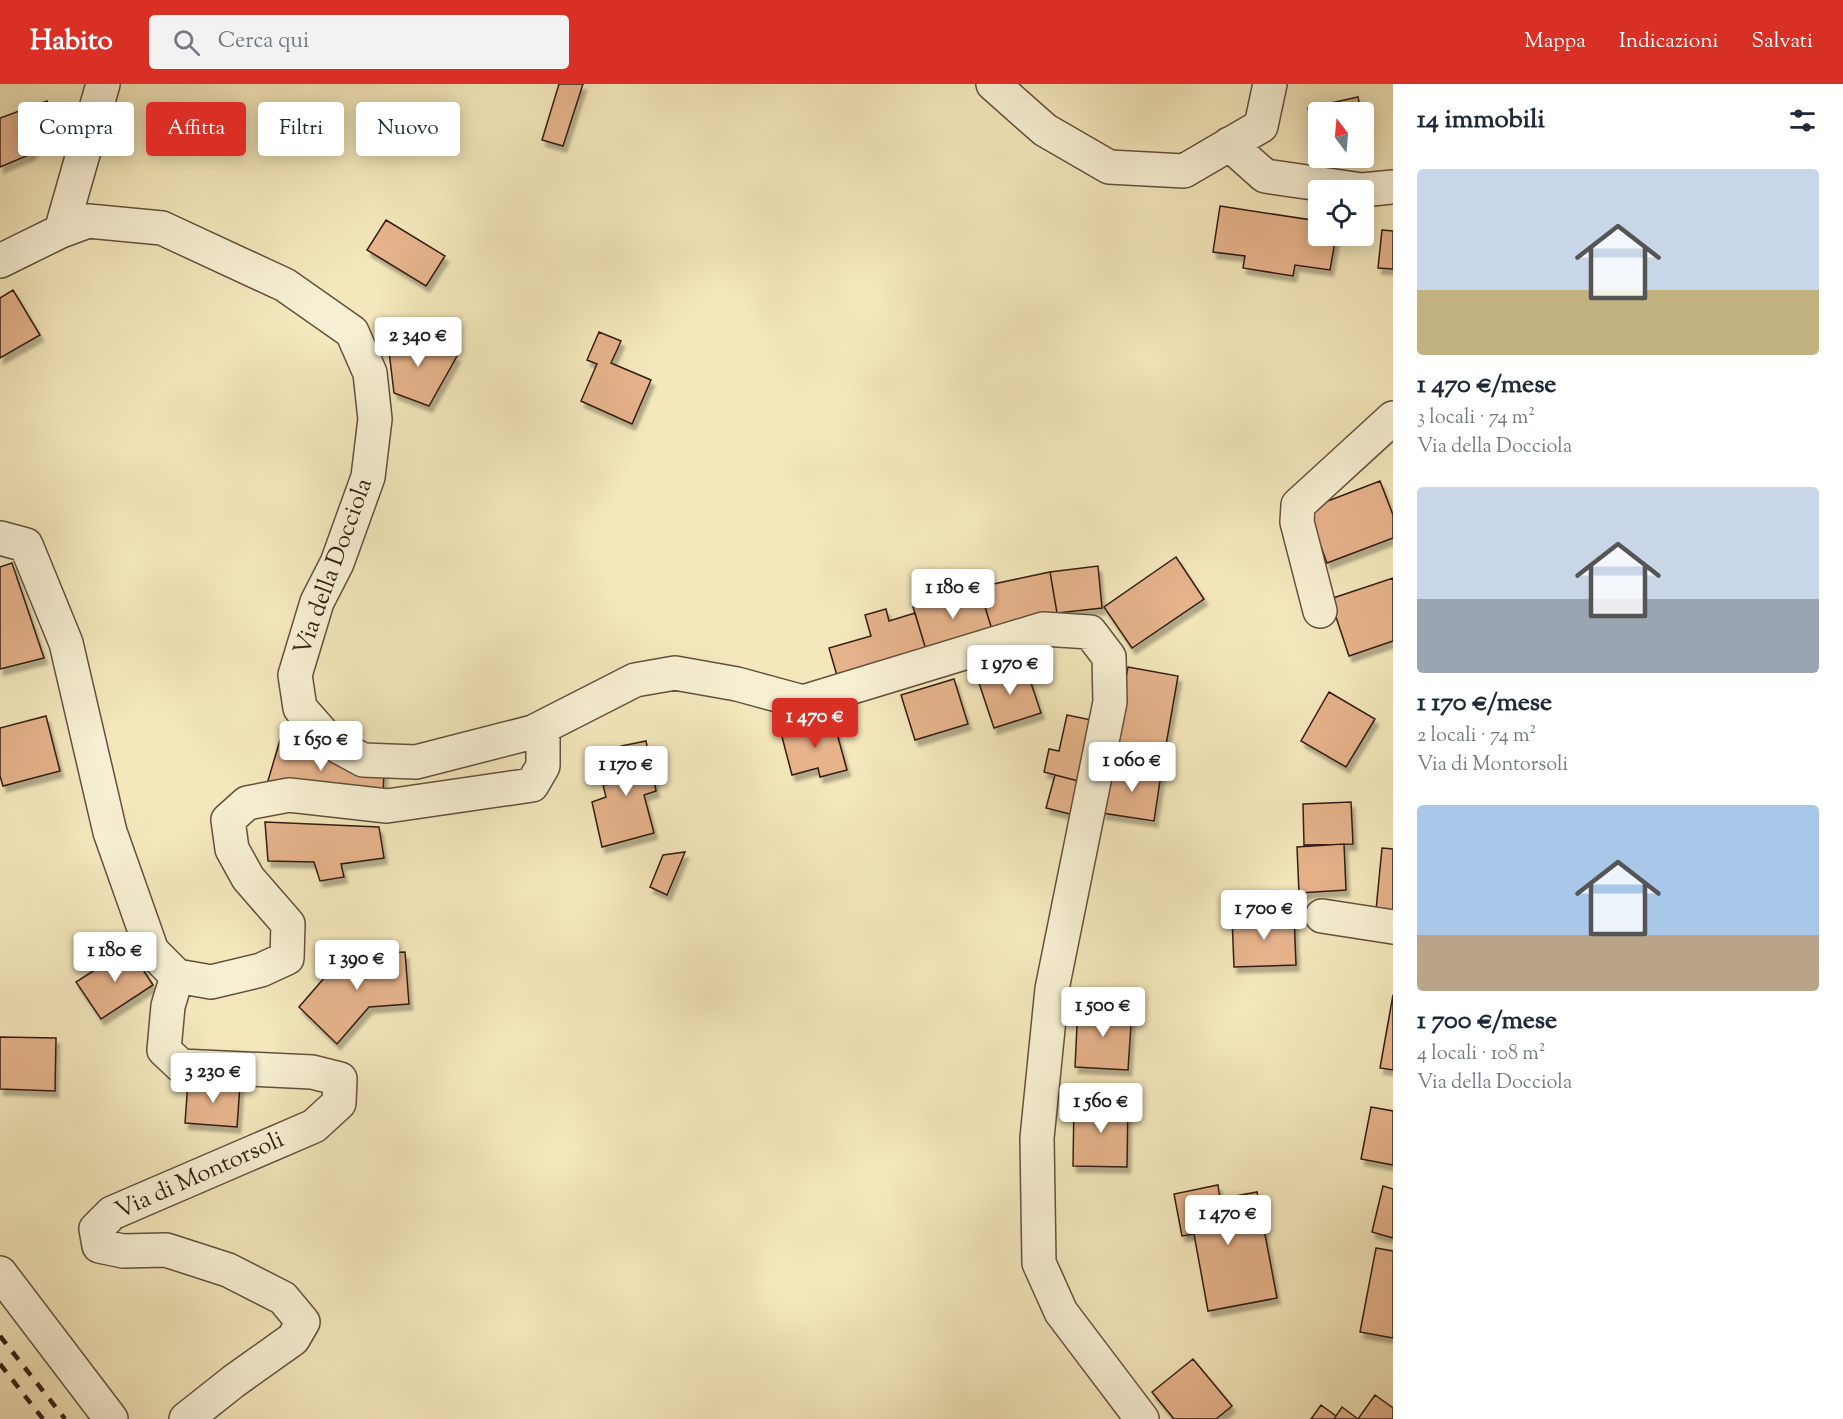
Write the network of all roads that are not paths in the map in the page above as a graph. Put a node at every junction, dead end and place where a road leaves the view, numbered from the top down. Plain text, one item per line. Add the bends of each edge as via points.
1 (103, 84) edge
2 (993, 84) edge
3 (1270, 84) edge
4 (1228, 144) junction
5 (1393, 187) edge
6 (61, 231) junction
7 (0, 261) edge
8 (1393, 418) edge
9 (0, 538) edge
10 (1320, 611) dead end
11 (543, 727) junction
12 (1322, 916) dead end
13 (1393, 927) edge
14 (177, 976) junction
15 (0, 1273) edge
16 (111, 1419) edge
17 (186, 1419) edge
18 (1142, 1419) edge

1 - 6 street
2 - 4 street via 1045,130 1109,167 1184,171
3 - 4 street via 1260,126
4 - 5 street via 1265,176 1362,190
6 - 7 street, Via della Docciola
6 - 11 street, Via della Docciola via 88,221 162,228 285,285 352,332 370,373 375,419 369,477 338,563 317,602 295,675 300,708 330,742 363,760 416,762
8 - 10 street via 1298,505 1297,522
9 - 14 street via 26,545 68,654 110,832 152,951
11 - 14 street via 543,766 532,784 387,806 289,795 247,803 228,820 232,849 249,878 288,924 287,958 211,982
11 - 18 street, Via della Docciola via 635,680 675,673 803,702 1043,629 1090,632 1109,657 1110,702 1052,989 1038,1138 1039,1263 1061,1312
12 - 13 street
14 - 17 street, Via di Montorsoli via 168,1006 165,1050 181,1066 312,1072 340,1079 339,1103 314,1126 112,1213 96,1229 99,1246 123,1251 166,1250 228,1270 283,1298 303,1322 293,1339
15 - 16 street

